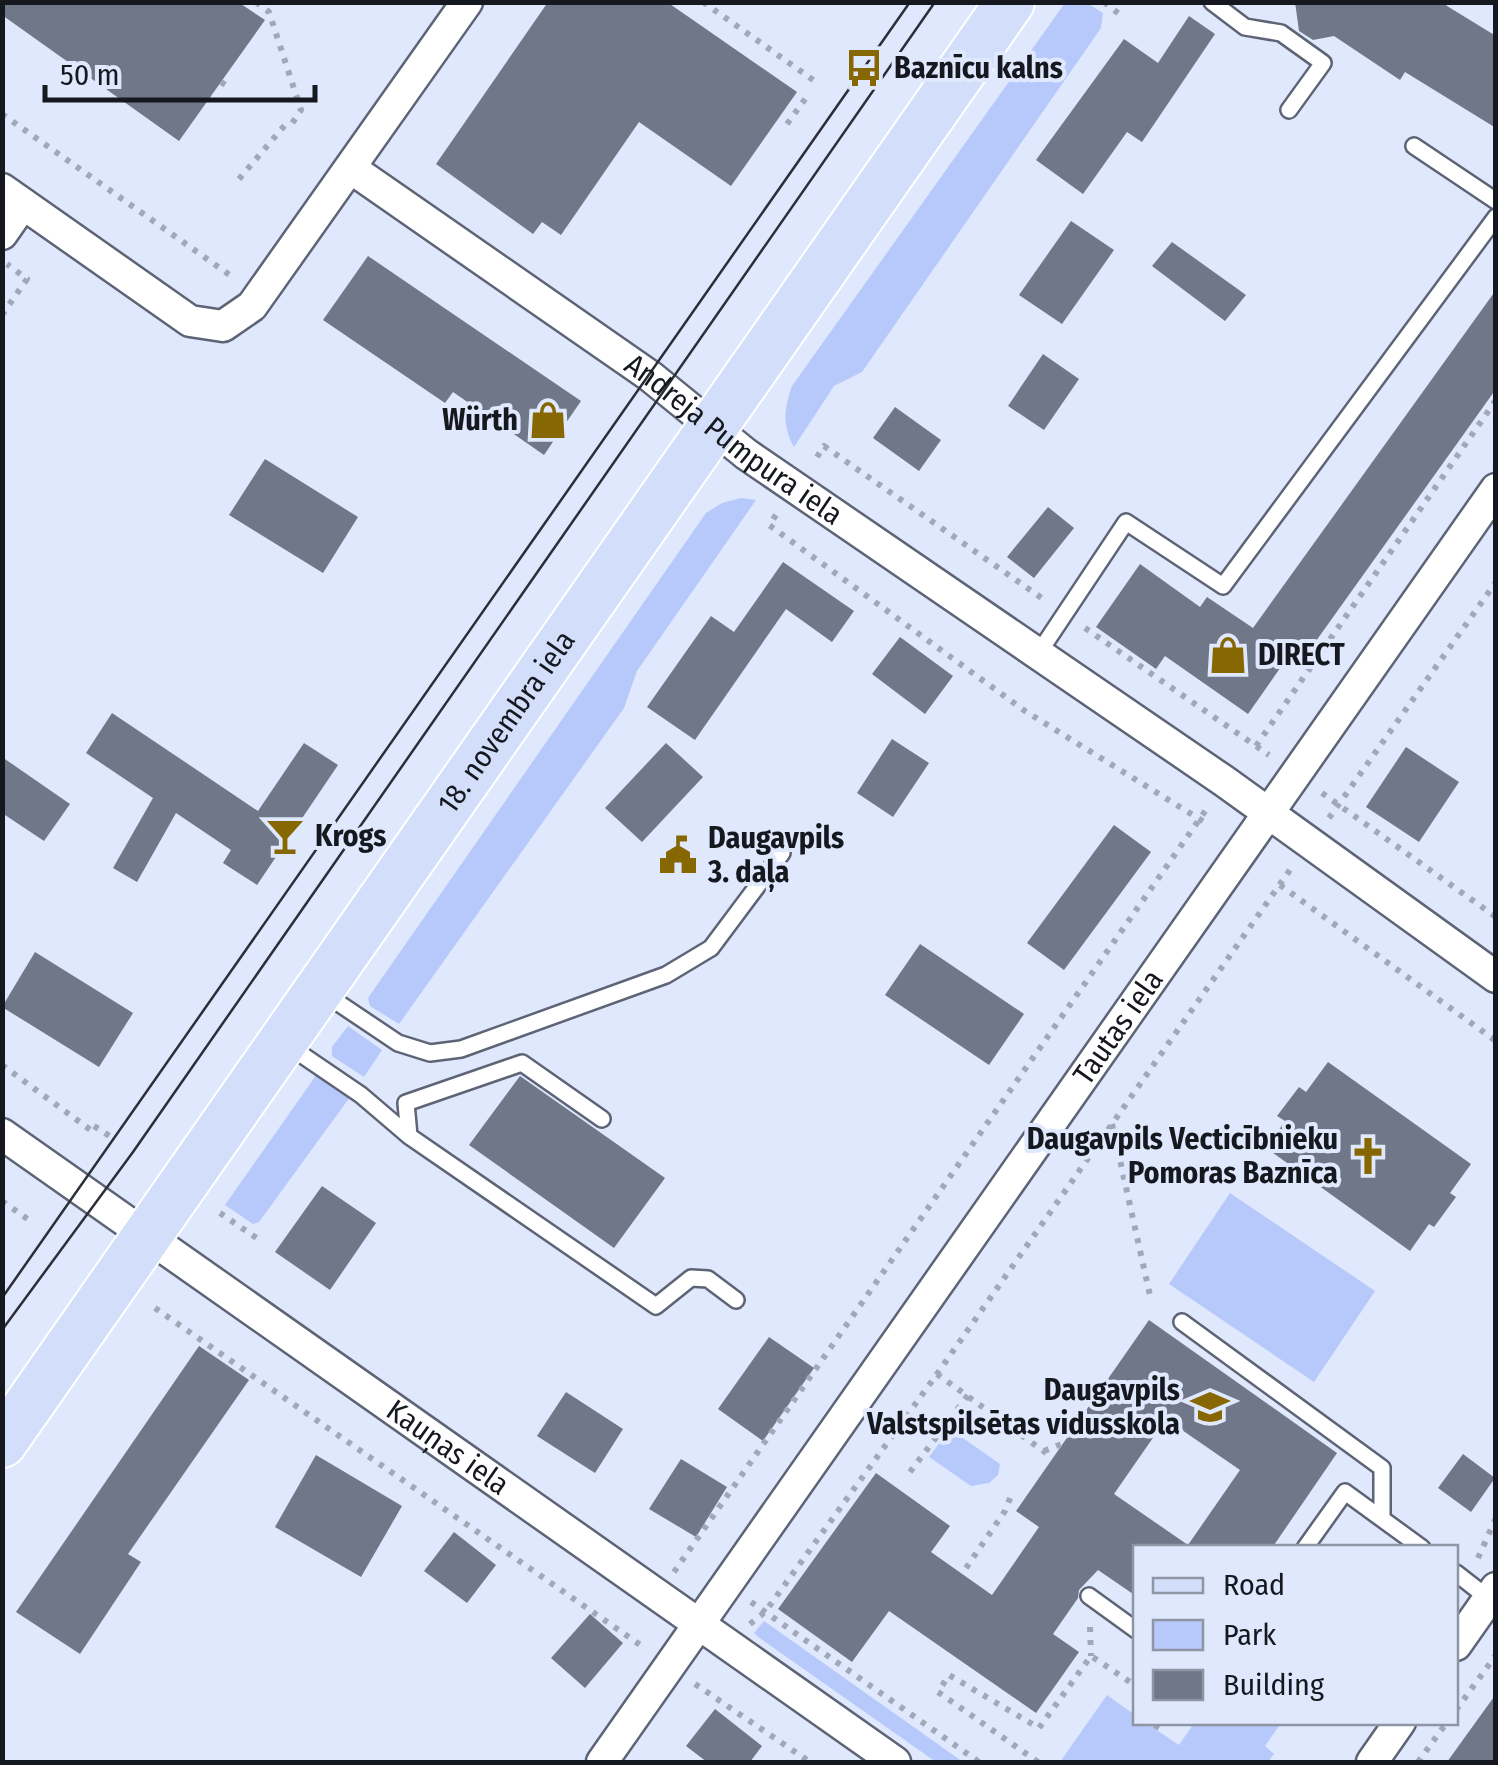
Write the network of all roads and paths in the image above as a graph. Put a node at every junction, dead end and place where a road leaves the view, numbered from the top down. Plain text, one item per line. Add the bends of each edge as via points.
1 (256, 2) edge
2 (702, 2) edge
3 (1010, 2) edge
4 (1104, 2) edge
5 (1212, 2) edge
6 (457, 6) edge
7 (1123, 17) dead end
8 (221, 82) dead end
9 (816, 82) dead end
10 (230, 88) dead end
11 (808, 95) dead end
12 (1289, 110) dead end
13 (2, 114) edge
14 (787, 124) dead end
15 (1414, 146) dead end
16 (352, 170) junction
17 (238, 179) dead end
18 (13, 197) edge
19 (1496, 200) edge
20 (1496, 217) edge
21 (5, 249) edge
22 (260, 296) junction
23 (2, 315) edge
24 (1496, 400) edge
25 (713, 426) junction
26 (816, 457) dead end
27 (1496, 489) edge
28 (776, 515) dead end
29 (1496, 582) edge
30 (1065, 614) junction
31 (1038, 654) junction
32 (1256, 746) junction
33 (1269, 755) dead end
34 (1322, 793) dead end
35 (1339, 805) junction
36 (1208, 806) dead end
37 (1267, 812) junction
38 (1198, 820) junction
39 (1209, 825) dead end
40 (782, 854) dead end
41 (1293, 866) dead end
42 (1275, 869) dead end
43 (1285, 877) junction
44 (1280, 885) junction
45 (1496, 917) edge
46 (1496, 978) edge
47 (319, 990) junction
48 (1496, 1041) edge
49 (283, 1042) junction
50 (2, 1065) edge
51 (602, 1119) dead end
52 (1112, 1122) junction
53 (2, 1134) edge
54 (111, 1136) dead end
55 (409, 1136) junction
56 (2, 1201) edge
57 (220, 1213) dead end
58 (29, 1220) dead end
59 (147, 1238) junction
60 (258, 1239) dead end
61 (736, 1300) dead end
62 (1151, 1300) dead end
63 (154, 1308) dead end
64 (1182, 1322) dead end
65 (937, 1374) junction
66 (968, 1395) junction
67 (1064, 1442) dead end
68 (2, 1443) edge
69 (1043, 1452) junction
70 (1052, 1458) dead end
71 (910, 1472) dead end
72 (1011, 1496) dead end
73 (1382, 1519) junction
74 (1307, 1545) edge
75 (1418, 1545) edge
76 (685, 1557) junction
77 (694, 1564) dead end
78 (966, 1568) dead end
79 (1458, 1573) edge
80 (673, 1574) dead end
81 (1492, 1593) edge
82 (1088, 1596) dead end
83 (765, 1612) junction
84 (698, 1624) junction
85 (750, 1624) dead end
86 (1133, 1628) edge
87 (1458, 1641) edge
88 (650, 1652) dead end
89 (1496, 1654) edge
90 (1133, 1684) edge
91 (702, 1689) dead end
92 (1458, 1707) edge
93 (1398, 1725) edge
94 (1445, 1725) edge
95 (602, 1762) edge
96 (810, 1762) edge
97 (895, 1762) edge
98 (979, 1762) edge
99 (1038, 1762) edge
100 (1372, 1762) edge
101 (1418, 1762) edge

1 - 17 path via 270,12 301,110
2 - 9 path
3 - 25 main road, 18. novembra iela
4 - 7 path
5 - 12 lane via 1245,27 1281,33 1323,63
6 - 16 street
8 - 10 path
11 - 14 path
13 - 22 path
15 - 19 lane
16 - 22 street
16 - 25 street, Andreja Pumpura iela
18 - 21 street
18 - 22 street via 190,321 224,326
20 - 30 lane via 1223,586 1126,522
21 - 23 path via 28,279
24 - 32 path
25 - 31 street, Andreja Pumpura iela
25 - 47 main road, 18. novembra iela
26 - 30 path via 824,446
27 - 37 street, Tautas iela
28 - 38 path via 769,525 1009,700
29 - 35 path
30 - 31 lane
30 - 32 path
31 - 37 street, Andreja Pumpura iela
32 - 33 path
34 - 35 path
35 - 45 path
36 - 38 path
37 - 46 street, Andreja Pumpura iela
37 - 84 street, Tautas iela
38 - 39 path
38 - 76 path
40 - 47 lane via 711,948 666,975 461,1049 430,1053 398,1044
41 - 43 path
42 - 43 path
43 - 44 path
44 - 48 path
44 - 52 path
47 - 49 main road, 18. novembra iela
49 - 55 lane
49 - 59 main road, 18. novembra iela
50 - 54 path
51 - 55 lane via 522,1063 406,1103
52 - 62 path
52 - 65 path
53 - 59 street, Kauņas iela
55 - 61 lane via 656,1306 691,1278 708,1280
56 - 58 path
57 - 60 path
59 - 68 main road, 18. novembra iela
59 - 84 street, Kauņas iela
63 - 88 path
64 - 73 lane via 1382,1468
65 - 66 path
65 - 83 path
66 - 69 path
66 - 71 path
67 - 69 path
69 - 70 path
72 - 78 path
73 - 74 lane via 1345,1492
73 - 75 lane
76 - 77 path
76 - 80 path
79 - 81 lane
81 - 87 street
82 - 86 lane
83 - 85 path
83 - 98 path
84 - 95 street, Tautas iela
84 - 97 street, Kauņas iela
89 - 92 path
90 - 99 path via 1091,1656 1038,1728 949,1675 938,1692
91 - 96 path
93 - 100 street
94 - 101 path

